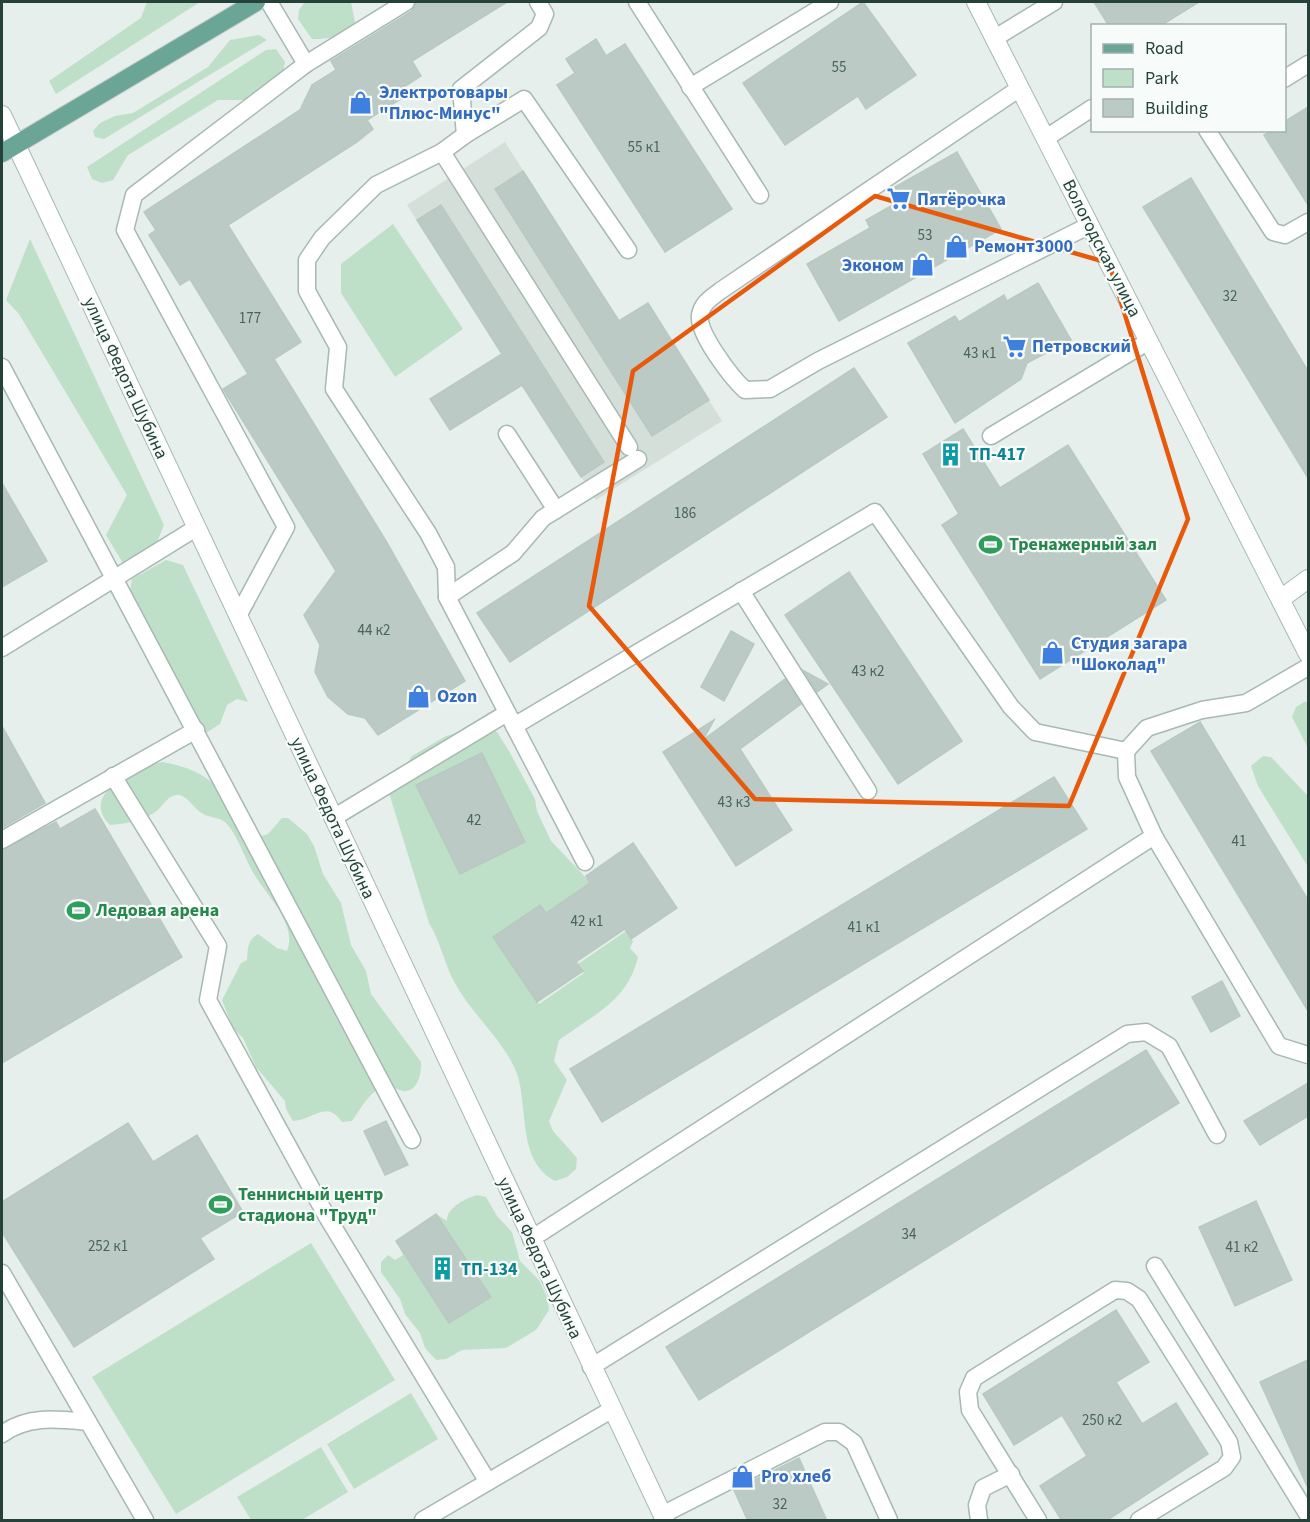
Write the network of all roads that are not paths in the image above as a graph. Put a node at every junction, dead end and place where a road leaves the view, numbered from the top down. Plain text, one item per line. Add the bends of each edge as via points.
1 (256, 2) edge
2 (269, 2) edge
3 (406, 2) edge
4 (538, 2) edge
5 (637, 2) edge
6 (830, 2) edge
7 (976, 2) edge
8 (1054, 2) edge
9 (995, 38) junction
10 (306, 64) junction
11 (1308, 64) edge
12 (1286, 79) edge
13 (690, 87) junction
14 (1020, 88) junction
15 (1091, 109) edge
16 (2, 115) edge
17 (1208, 132) edge
18 (465, 135) junction
19 (1046, 138) junction
20 (8, 148) edge
21 (442, 152) junction
22 (759, 195) dead end
23 (1308, 222) edge
24 (1090, 225) junction
25 (628, 250) dead end
26 (1149, 341) junction
27 (2, 367) edge
28 (507, 434) dead end
29 (990, 436) dead end
30 (556, 510) junction
31 (196, 528) junction
32 (115, 577) junction
33 (1308, 579) edge
34 (741, 591) junction
35 (447, 597) junction
36 (1282, 598) junction
37 (238, 616) junction
38 (2, 648) edge
39 (1308, 654) edge
40 (1308, 667) edge
41 (510, 720) junction
42 (196, 730) junction
43 (1126, 751) junction
44 (113, 776) junction
45 (868, 791) dead end
46 (333, 818) junction
47 (1154, 836) junction
48 (2, 840) edge
49 (585, 862) dead end
50 (1308, 1055) edge
51 (1217, 1135) dead end
52 (412, 1140) dead end
53 (531, 1239) junction
54 (1155, 1266) dead end
55 (2, 1273) edge
56 (591, 1367) junction
57 (611, 1410) junction
58 (88, 1422) junction
59 (2, 1434) edge
60 (1011, 1474) junction
61 (488, 1482) junction
62 (1308, 1515) edge
63 (141, 1518) edge
64 (664, 1518) edge
65 (423, 1521) edge
66 (888, 1521) edge
67 (980, 1521) edge
68 (1038, 1521) edge
69 (1139, 1521) edge

1 - 20 main road
2 - 10 lane
3 - 10 lane
4 - 18 lane via 545,14 539,28 461,89
5 - 13 lane
6 - 13 lane
7 - 9 street, Вологодская улица
8 - 9 lane
9 - 14 street, Вологодская улица
10 - 37 lane via 135,195 125,230 286,527
11 - 12 lane
13 - 22 lane
14 - 19 street, Вологодская улица
14 - 24 lane via 704,303 700,317 703,331 734,380 745,390 770,388 818,360
15 - 19 lane
16 - 20 street, улица Федота Шубина
17 - 23 lane via 1273,232 1285,235
18 - 21 lane
18 - 25 lane via 524,99
19 - 24 street, Вологодская улица
20 - 31 street, улица Федота Шубина
21 - 30 lane via 634,453
21 - 35 lane via 376,185 322,238 307,261 307,291 338,347 334,389 428,533 446,567
24 - 26 street, Вологодская улица
26 - 29 lane
26 - 36 street, Вологодская улица
27 - 32 lane
28 - 30 lane
30 - 35 lane via 543,518 513,553
31 - 32 lane
31 - 37 street, улица Федота Шубина
32 - 38 lane
32 - 42 lane
33 - 36 street
34 - 41 lane
34 - 43 lane via 875,512 1011,707 1035,732
34 - 45 lane
35 - 41 lane
36 - 39 street, Вологодская улица
37 - 46 street, улица Федота Шубина
40 - 43 lane via 1246,703 1202,710 1147,728
41 - 46 lane
41 - 49 lane
42 - 44 lane
42 - 52 lane
43 - 47 lane via 1127,777
44 - 48 lane
44 - 61 lane via 218,946 208,1000 326,1215
46 - 53 street, улица Федота Шубина
47 - 50 lane via 1279,1046
47 - 53 lane
51 - 56 lane via 1169,1046 1146,1032 1126,1034
53 - 56 street, улица Федота Шубина
54 - 62 lane
55 - 58 lane
56 - 57 street, улица Федота Шубина
57 - 61 lane
57 - 64 street, улица Федота Шубина
58 - 59 lane via 42,1418 11,1427
58 - 63 lane
60 - 67 lane via 983,1488 977,1505
60 - 68 lane
60 - 69 lane via 969,1410 968,1392 974,1378 1115,1290 1127,1291 1140,1299 1229,1442 1232,1457 1224,1468
61 - 65 lane
64 - 66 lane via 803,1441 825,1432 838,1432 854,1443

